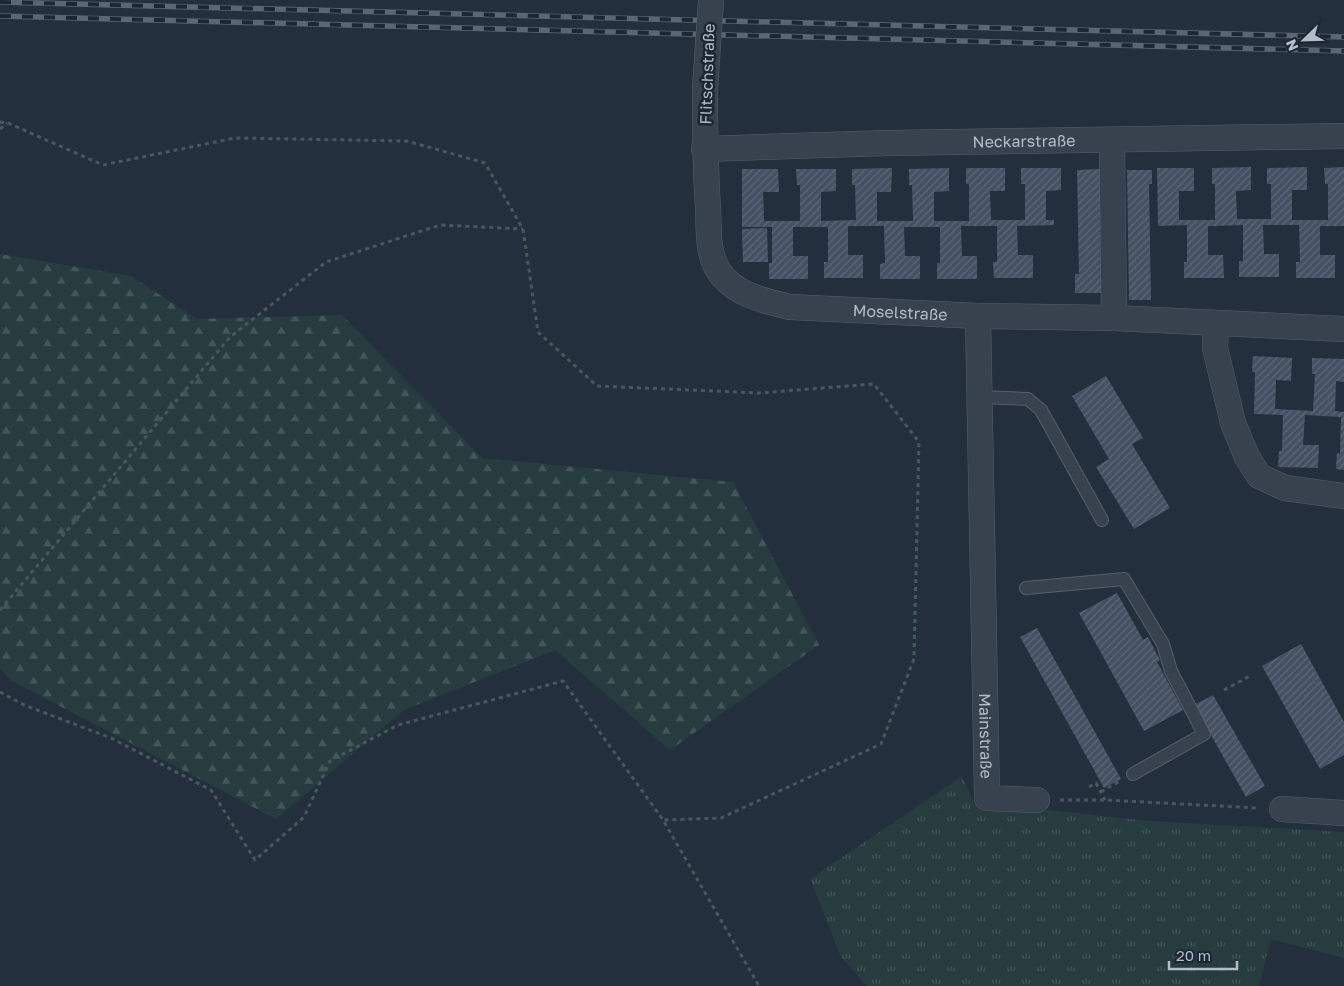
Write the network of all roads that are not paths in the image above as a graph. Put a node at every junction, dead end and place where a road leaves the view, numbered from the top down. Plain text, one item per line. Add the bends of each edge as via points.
1 (710, 0) edge
2 (1344, 136) edge
3 (1112, 140) junction
4 (704, 149) junction
5 (978, 316) junction
6 (1114, 318) junction
7 (1216, 323) junction
8 (1344, 329) edge
9 (980, 396) junction
10 (1344, 496) edge
11 (1102, 520) dead end
12 (1026, 588) dead end
13 (1133, 774) dead end
14 (1037, 800) road end
15 (1282, 809) road end
16 (1344, 813) edge

1 - 4 street, Flitschstraße, bridge
2 - 3 street, Neckarstraße
3 - 4 street, Neckarstraße
3 - 6 street
4 - 5 street, Moselstraße via 710,250 718,270 738,290 790,307
5 - 6 street, Moselstraße
5 - 9 street, Mainstraße
6 - 7 street, Moselstraße
7 - 8 street, Moselstraße
7 - 10 street via 1215,348 1233,423 1259,476 1285,488
9 - 11 lane via 1028,399 1041,410
9 - 14 street, Mainstraße via 987,798
12 - 13 lane via 1124,578 1164,644 1171,671 1204,734
15 - 16 street

